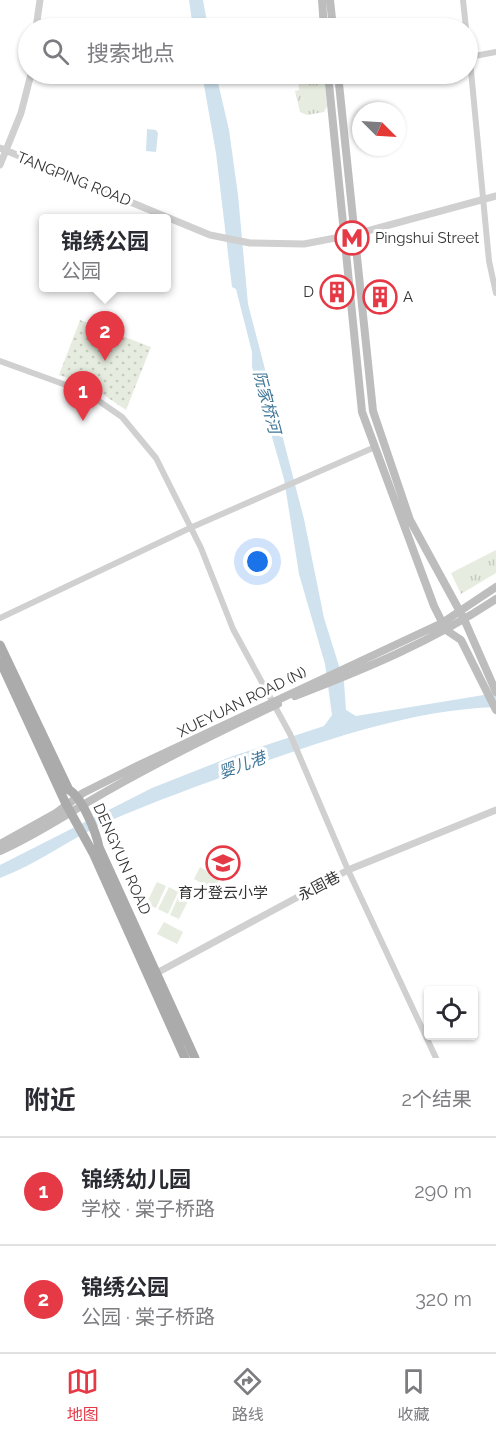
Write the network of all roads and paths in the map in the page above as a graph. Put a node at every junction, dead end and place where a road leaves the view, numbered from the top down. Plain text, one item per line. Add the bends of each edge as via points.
1 (40, 0) edge
2 (322, 0) edge
3 (330, 0) edge
4 (463, 0) edge
5 (37, 18) edge
6 (323, 18) edge
7 (332, 18) edge
8 (465, 18) edge
9 (496, 52) edge
10 (478, 55) edge
11 (28, 84) edge
12 (329, 84) edge
13 (339, 84) edge
14 (472, 84) edge
15 (3, 149) edge
16 (0, 165) edge
17 (496, 196) edge
18 (484, 199) junction
19 (162, 214) edge
20 (171, 218) edge
21 (356, 234) junction
22 (343, 236) junction
23 (496, 293) edge
24 (0, 362) edge
25 (375, 447) junction
26 (190, 528) junction
27 (496, 587) edge
28 (496, 598) edge
29 (463, 615) junction
30 (0, 618) edge
31 (444, 627) junction
32 (0, 645) edge
33 (0, 661) edge
34 (492, 689) edge
35 (274, 703) junction
36 (496, 710) edge
37 (79, 802) junction
38 (68, 808) junction
39 (496, 810) edge
40 (0, 844) edge
41 (0, 851) edge
42 (348, 870) junction
43 (153, 975) junction
44 (185, 1058) edge
45 (195, 1058) edge
46 (436, 1058) edge

1 - 5 street
2 - 6 main road
3 - 7 main road
4 - 8 street
9 - 10 street
11 - 15 street via 21,113
12 - 22 main road
13 - 21 main road
14 - 18 street
15 - 16 street
15 - 19 street, TANGPING ROAD
17 - 18 street, TANGPING ROAD
18 - 21 street, TANGPING ROAD
18 - 23 street
20 - 22 street, TANGPING ROAD via 226,240 250,243 304,244
21 - 22 street, TANGPING ROAD
21 - 29 main road via 373,411 410,520
22 - 25 main road via 362,412
24 - 26 street via 66,385 122,417 156,458
25 - 26 street
25 - 31 main road
26 - 30 street
26 - 35 street via 233,629
27 - 29 main road, XUEYUAN ROAD (N)
28 - 29 main road, XUEYUAN ROAD (N)
29 - 31 main road, XUEYUAN ROAD (N)
29 - 34 main road
31 - 34 main road via 461,640
31 - 35 main road, XUEYUAN ROAD (N)
32 - 37 main road, DENGYUN ROAD via 69,790
33 - 38 main road, DENGYUN ROAD
34 - 36 main road
35 - 37 main road, XUEYUAN ROAD (N)
35 - 42 street
37 - 38 main road, XUEYUAN ROAD (N)
37 - 43 main road, DENGYUN ROAD via 97,836
38 - 40 main road, XUEYUAN ROAD (N)
38 - 41 main road, XUEYUAN ROAD (N) via 60,821
38 - 43 main road, DENGYUN ROAD
39 - 42 street, 永固巷
42 - 43 street, 永固巷
42 - 46 street
43 - 44 main road, DENGYUN ROAD
43 - 45 main road, DENGYUN ROAD

